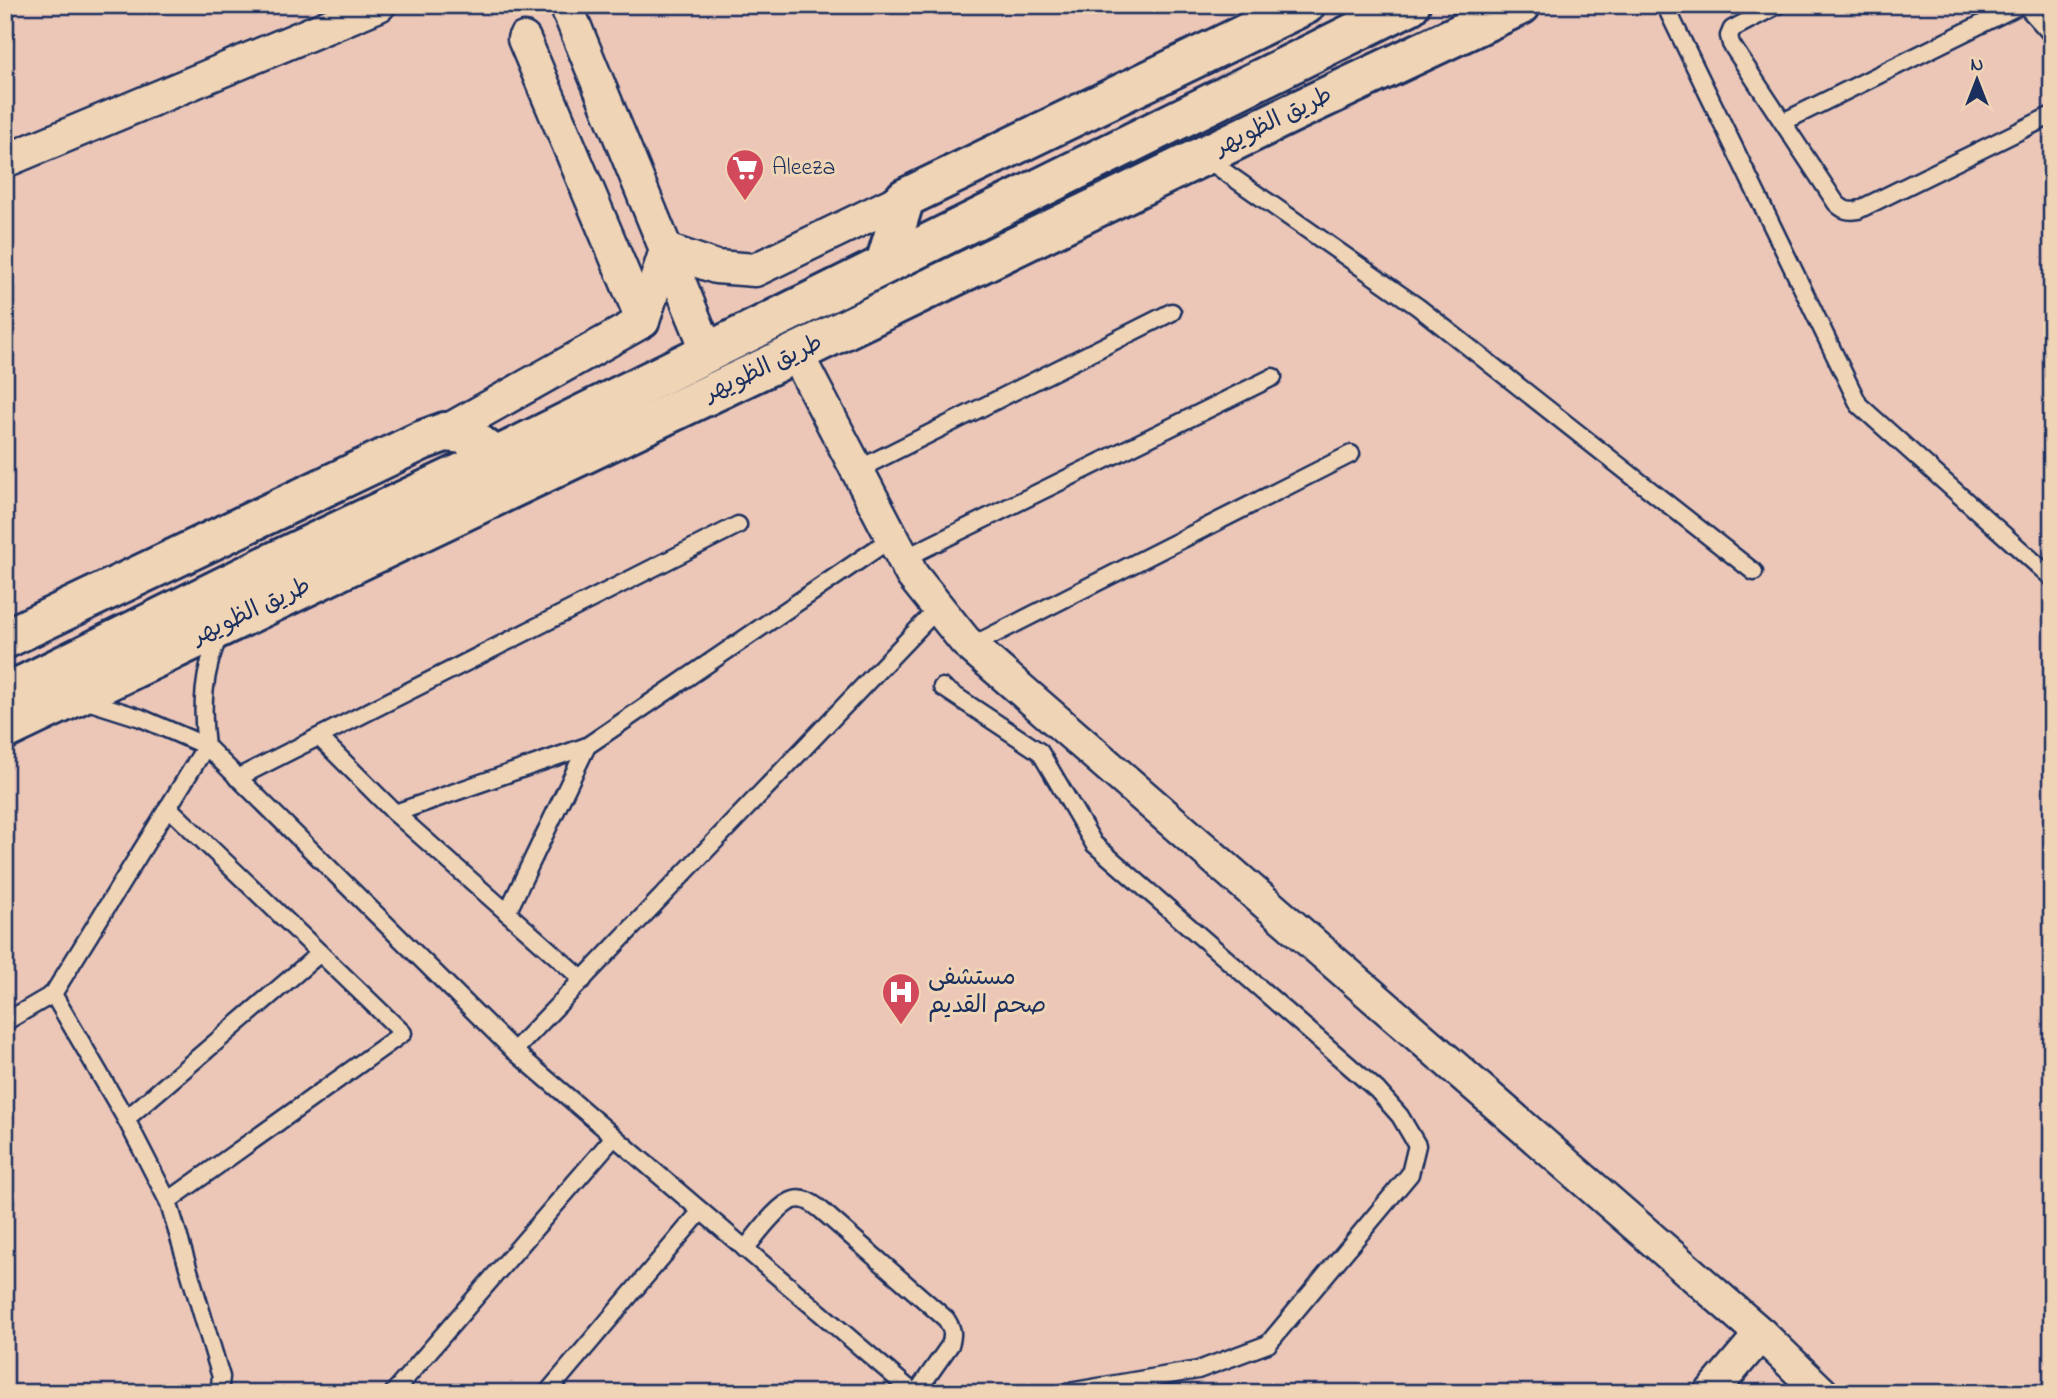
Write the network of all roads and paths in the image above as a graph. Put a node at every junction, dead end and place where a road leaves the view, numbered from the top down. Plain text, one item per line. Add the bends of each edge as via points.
1 (379, 5) edge
2 (566, 5) edge
3 (1410, 5) edge
4 (1521, 5) edge
5 (1665, 5) edge
6 (1778, 5) edge
7 (2023, 5) edge
8 (1283, 10) edge
9 (2052, 35) edge
10 (524, 39) dead end
11 (2052, 115) edge
12 (1783, 122) junction
13 (1203, 157) junction
14 (5, 161) edge
15 (905, 198) junction
16 (666, 250) junction
17 (885, 264) junction
18 (1172, 312) dead end
19 (643, 321) junction
20 (708, 352) junction
21 (796, 354) junction
22 (1273, 377) dead end
23 (445, 432) junction
24 (1351, 454) dead end
25 (496, 457) junction
26 (857, 470) junction
27 (738, 525) dead end
28 (898, 549) junction
29 (1754, 572) dead end
30 (2052, 578) edge
31 (937, 608) junction
32 (223, 626) junction
33 (5, 639) edge
34 (971, 646) junction
35 (942, 687) dead end
36 (5, 694) edge
37 (73, 697) junction
38 (5, 730) edge
39 (318, 737) junction
40 (206, 746) junction
41 (587, 746) junction
42 (237, 778) junction
43 (168, 807) junction
44 (395, 813) junction
45 (507, 913) junction
46 (320, 953) junction
47 (583, 980) junction
48 (53, 994) junction
49 (5, 1022) edge
50 (514, 1051) junction
51 (126, 1119) junction
52 (614, 1137) junction
53 (168, 1200) junction
54 (701, 1211) junction
55 (745, 1249) junction
56 (1761, 1334) junction
57 (219, 1393) edge
58 (393, 1393) edge
59 (547, 1393) edge
60 (915, 1393) edge
61 (1063, 1393) edge
62 (1711, 1393) edge
63 (1822, 1393) edge

1 - 14 street
2 - 16 street
3 - 17 main road, طريق الظويهر
4 - 13 main road, طريق الظويهر
5 - 30 lane via 1859,405
6 - 12 lane via 1738,25 1729,36
7 - 9 lane
7 - 12 lane
8 - 15 main road
10 - 19 street
11 - 12 lane via 1850,211 1836,203
13 - 21 main road, طريق الظويهر
13 - 29 lane via 1418,307
15 - 16 street via 755,270 716,267
15 - 17 main road
16 - 19 street
16 - 20 street
17 - 20 main road, طريق الظويهر
18 - 26 lane
19 - 23 street
20 - 25 main road, طريق الظويهر
21 - 26 street
21 - 32 main road, طريق الظويهر
22 - 28 lane
23 - 25 main road via 465,435
23 - 33 main road
24 - 34 lane
25 - 36 main road, طريق الظويهر
26 - 28 street
27 - 39 lane
28 - 31 street
28 - 41 lane
31 - 34 street
31 - 47 lane
32 - 37 main road, طريق الظويهر
32 - 40 lane via 204,685
34 - 56 street
35 - 61 lane via 1040,752 1094,844 1377,1090 1417,1145 1410,1174 1268,1344 1198,1370
37 - 38 main road, طريق الظويهر
37 - 40 lane via 141,718
39 - 42 lane
39 - 44 lane
40 - 42 lane
40 - 43 lane
41 - 44 lane
41 - 45 lane
42 - 50 lane
43 - 46 lane
43 - 48 lane
44 - 45 lane
45 - 47 lane
46 - 51 lane
46 - 53 lane via 403,1033
47 - 50 lane
48 - 49 lane
48 - 51 lane
50 - 52 lane
51 - 53 lane
52 - 54 lane
52 - 58 lane
53 - 57 lane via 221,1377
54 - 55 lane
54 - 59 lane
55 - 60 lane
55 - 60 lane via 782,1207 794,1200 809,1200 820,1209 951,1327 950,1345
56 - 62 street
56 - 63 street

